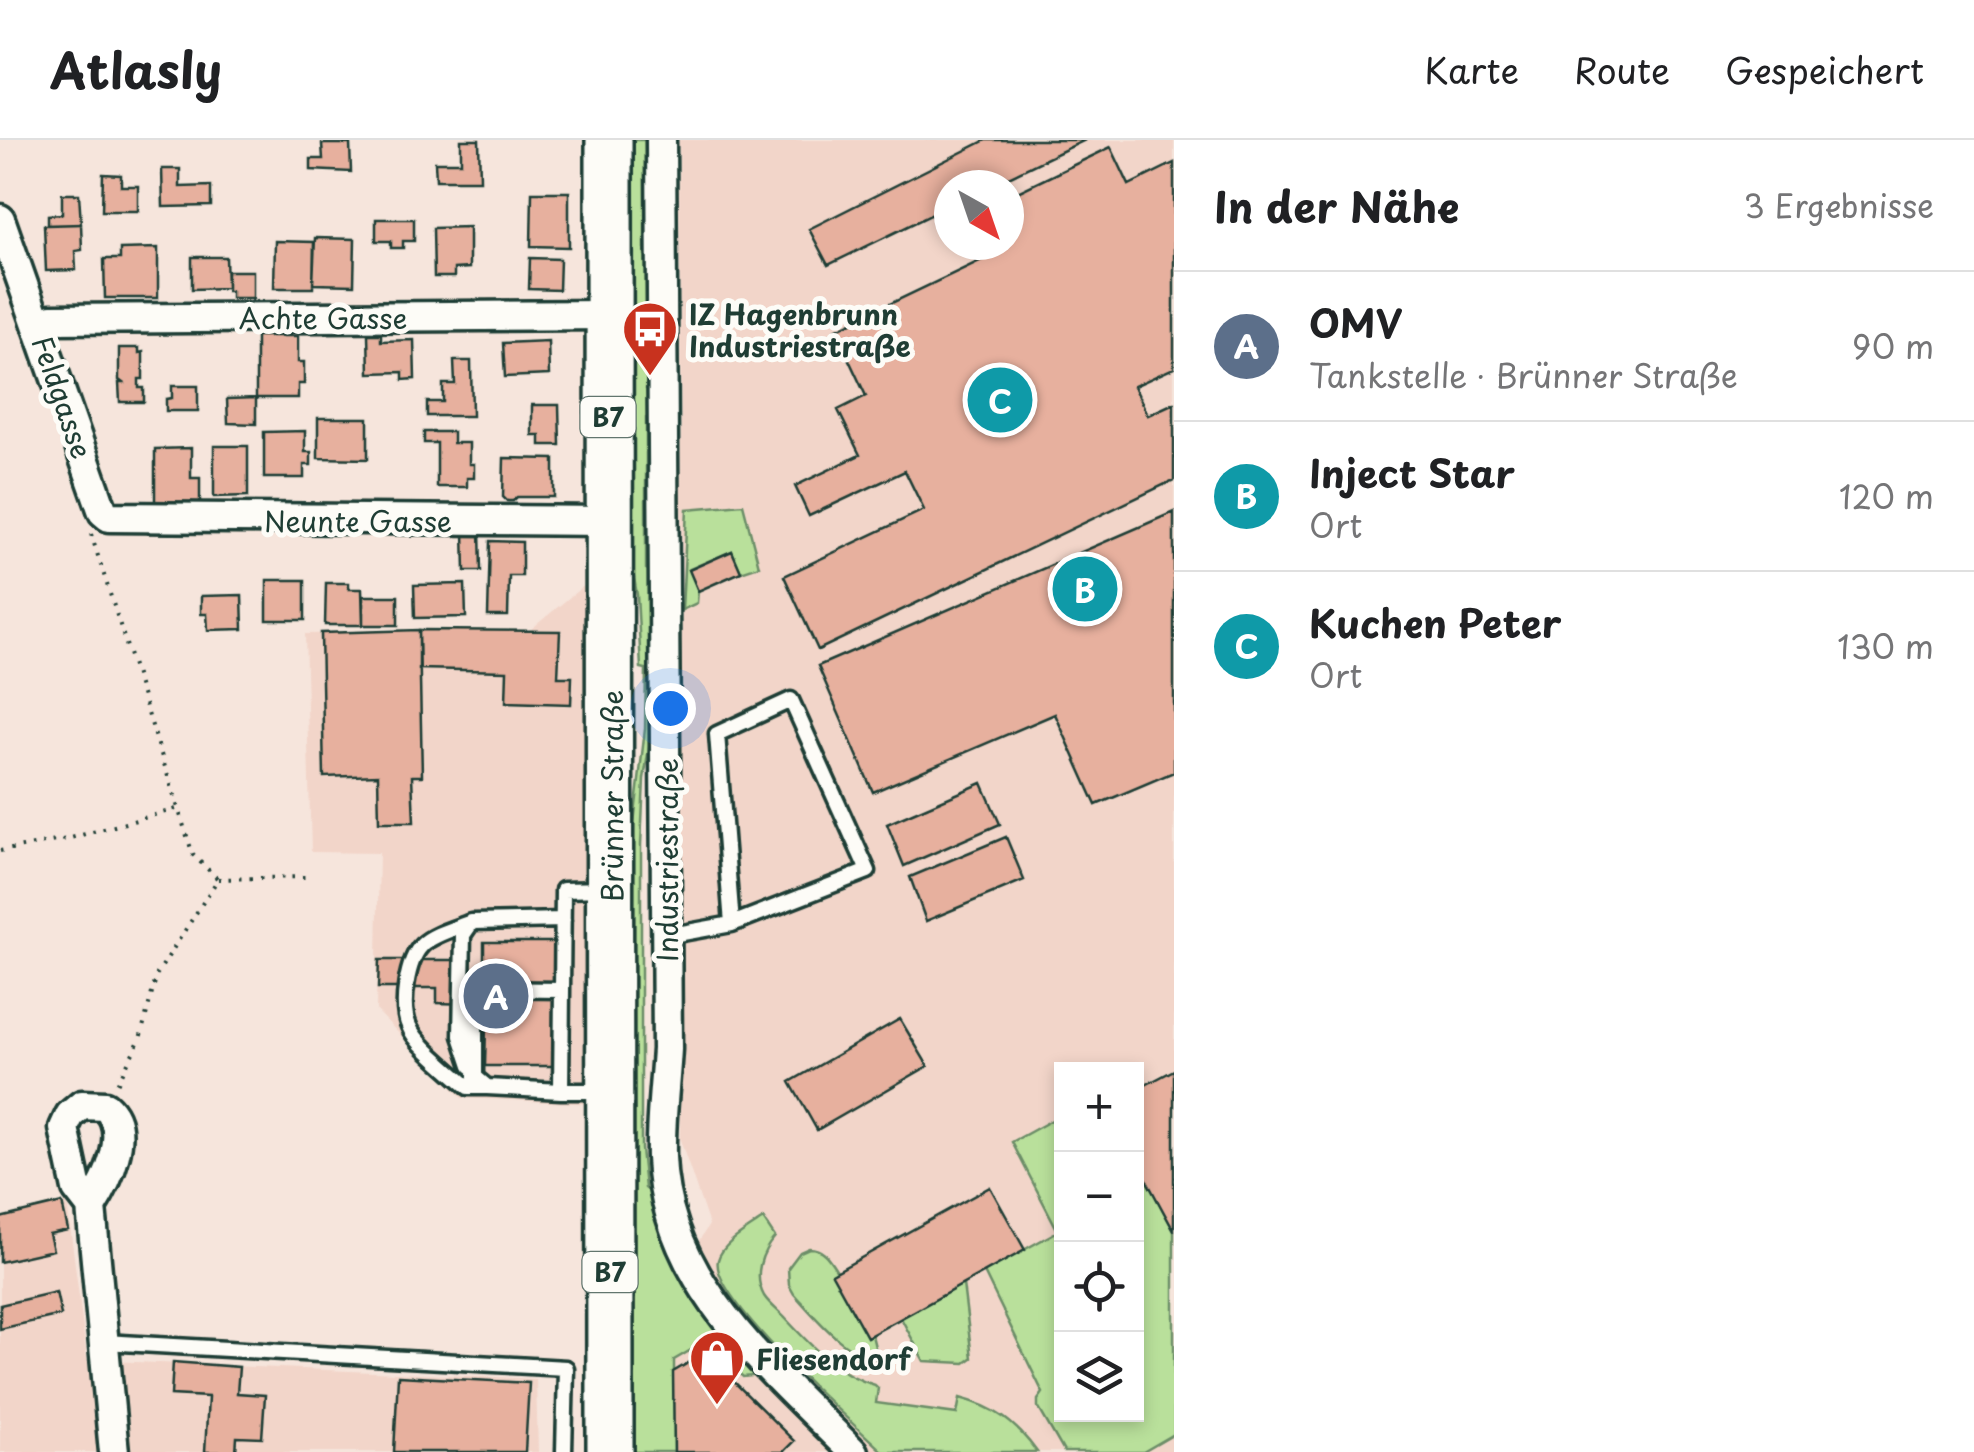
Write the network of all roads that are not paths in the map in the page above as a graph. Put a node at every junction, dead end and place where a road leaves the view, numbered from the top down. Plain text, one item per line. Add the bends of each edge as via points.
1 (608, 140) edge
2 (660, 140) edge
3 (0, 219) edge
4 (608, 315) junction
5 (38, 324) junction
6 (108, 517) joint
7 (608, 521) junction
8 (611, 888) junction
9 (563, 920) junction
10 (472, 922) junction
11 (732, 924) junction
12 (666, 936) junction
13 (562, 990) junction
14 (481, 1082) junction
15 (561, 1090) junction
16 (611, 1091) junction
17 (92, 1207) junction
18 (104, 1342) junction
19 (114, 1452) edge
20 (564, 1452) edge
21 (610, 1452) edge
22 (854, 1452) edge

1 - 4 main road, Brünner Straße / B7
2 - 12 street, Industriestraße
3 - 5 street, Feldgasse
4 - 5 street, Achte Gasse
4 - 7 main road, Brünner Straße / B7
5 - 6 street, Feldgasse
6 - 7 street, Neunte Gasse
7 - 8 main road, Brünner Straße / B7
8 - 9 lane via 563,890
8 - 16 main road, Brünner Straße / B7
9 - 10 lane
9 - 13 lane
10 - 14 lane via 463,935 461,1036
10 - 14 lane via 424,942 411,960 408,1026 468,1087
11 - 11 lane via 868,871 791,700 717,734
11 - 12 lane
12 - 22 street, Industriestraße via 661,1158 679,1241 702,1290
13 - 14 lane via 475,990
13 - 15 lane
14 - 15 lane
15 - 16 lane
16 - 21 main road, Brünner Straße / B7
17 - 17 street via 78,1189 64,1128 82,1106 106,1106 117,1126 112,1174
17 - 18 street
18 - 19 street
18 - 20 lane via 566,1368

